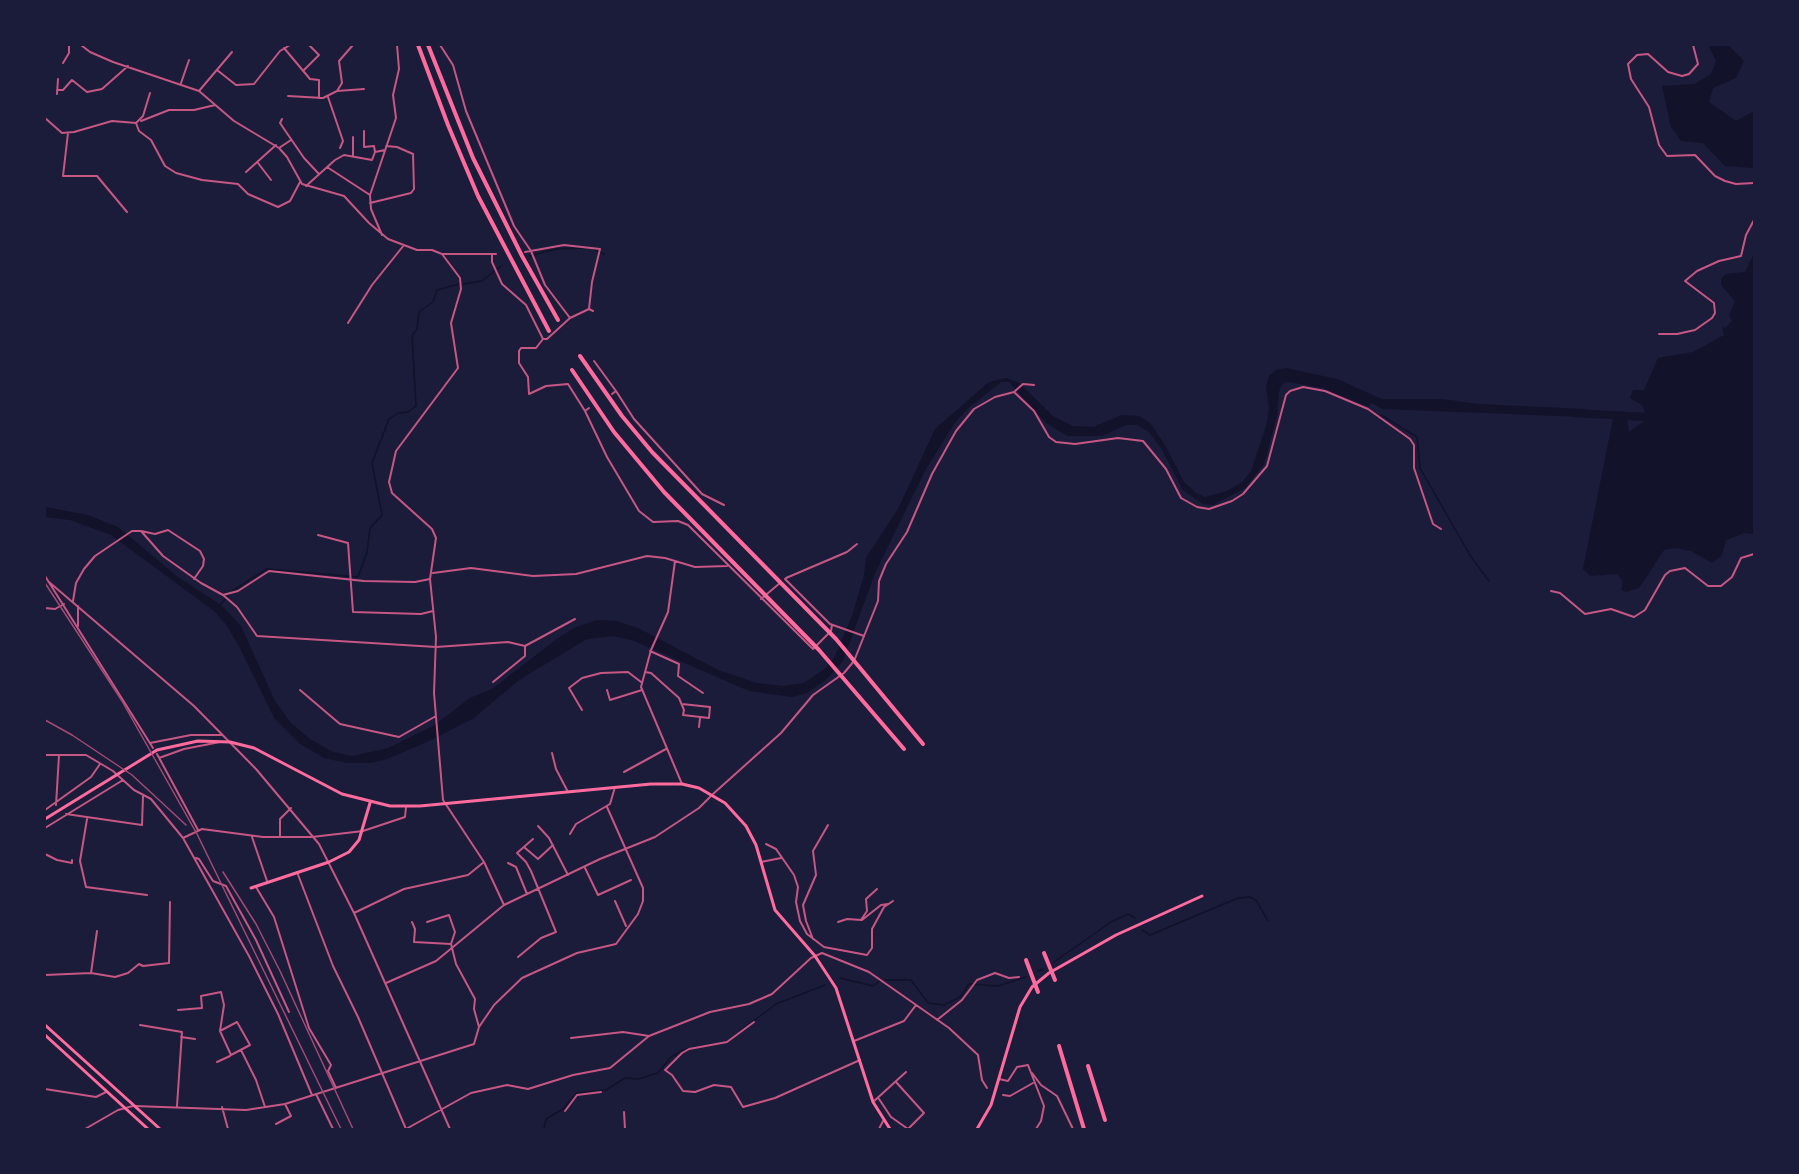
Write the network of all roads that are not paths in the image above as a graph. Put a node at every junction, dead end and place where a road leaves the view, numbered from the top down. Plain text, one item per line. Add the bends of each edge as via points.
1 (69, 45) edge
2 (81, 45) edge
3 (290, 45) edge
4 (309, 45) edge
5 (353, 45) edge
6 (397, 45) edge
7 (418, 45) edge
8 (429, 45) edge
9 (441, 45) edge
10 (1693, 45) edge
11 (284, 48) junction
12 (232, 52) dead end
13 (189, 60) dead end
14 (63, 63) dead end
15 (128, 66) junction
16 (218, 70) junction
17 (303, 71) junction
18 (58, 79) dead end
19 (181, 84) junction
20 (364, 89) dead end
21 (199, 91) junction
22 (338, 91) junction
23 (150, 93) dead end
24 (288, 96) dead end
25 (328, 97) junction
26 (319, 98) junction
27 (215, 105) junction
28 (45, 118) edge
29 (282, 119) dead end
30 (141, 121) junction
31 (135, 123) junction
32 (364, 131) dead end
33 (68, 133) junction
34 (353, 137) dead end
35 (291, 140) junction
36 (277, 146) junction
37 (340, 148) dead end
38 (386, 148) junction
39 (375, 152) junction
40 (353, 156) junction
41 (258, 163) junction
42 (327, 166) junction
43 (246, 172) dead end
44 (319, 174) junction
45 (271, 180) dead end
46 (300, 182) junction
47 (1754, 183) edge
48 (306, 186) junction
49 (370, 195) junction
50 (370, 203) junction
51 (127, 212) dead end
52 (1754, 220) edge
53 (382, 235) junction
54 (404, 245) junction
55 (525, 252) dead end
56 (442, 254) junction
57 (533, 254) junction
58 (589, 309) junction
59 (593, 311) dead end
60 (570, 318) junction
61 (558, 320) dead end
62 (348, 323) dead end
63 (549, 331) dead end
64 (1659, 334) dead end
65 (543, 339) junction
66 (580, 356) dead end
67 (594, 361) dead end
68 (572, 370) dead end
69 (1034, 385) dead end
70 (616, 391) junction
71 (1014, 391) junction
72 (612, 394) dead end
73 (589, 408) dead end
74 (585, 411) junction
75 (724, 505) dead end
76 (1441, 529) dead end
77 (141, 531) junction
78 (318, 536) dead end
79 (857, 544) dead end
80 (1754, 555) edge
81 (675, 561) junction
82 (727, 566) junction
83 (433, 573) junction
84 (45, 576) edge
85 (352, 578) junction
86 (194, 579) junction
87 (430, 579) junction
88 (785, 579) junction
89 (49, 582) junction
90 (1551, 591) dead end
91 (224, 597) junction
92 (761, 599) junction
93 (73, 601) junction
94 (64, 604) junction
95 (78, 606) junction
96 (45, 608) edge
97 (433, 611) junction
98 (574, 619) dead end
99 (832, 625) junction
100 (78, 626) junction
101 (864, 636) junction
102 (525, 646) junction
103 (436, 647) junction
104 (651, 650) junction
105 (645, 672) junction
106 (493, 682) dead end
107 (641, 682) junction
108 (300, 690) dead end
109 (607, 690) dead end
110 (642, 690) junction
111 (703, 693) dead end
112 (682, 704) junction
113 (582, 710) dead end
114 (700, 717) junction
115 (436, 718) junction
116 (699, 727) dead end
117 (222, 735) junction
118 (222, 741) junction
119 (230, 742) junction
120 (150, 743) junction
121 (923, 744) dead end
122 (153, 748) dead end
123 (667, 749) junction
124 (904, 749) dead end
125 (552, 753) dead end
126 (45, 754) edge
127 (157, 754) dead end
128 (59, 755) junction
129 (159, 758) junction
130 (100, 764) junction
131 (624, 771) dead end
132 (123, 780) junction
133 (682, 784) junction
134 (615, 787) junction
135 (568, 792) junction
136 (713, 794) junction
137 (143, 795) junction
138 (370, 803) junction
139 (55, 804) junction
140 (447, 804) junction
141 (406, 807) junction
142 (607, 807) junction
143 (291, 808) junction
144 (45, 810) edge
145 (66, 814) junction
146 (45, 819) edge
147 (87, 819) junction
148 (828, 825) dead end
149 (537, 826) dead end
150 (45, 828) edge
151 (198, 830) junction
152 (363, 831) junction
153 (570, 834) dead end
154 (314, 836) junction
155 (252, 837) junction
156 (280, 837) junction
157 (183, 838) junction
158 (533, 839) dead end
159 (766, 844) dead end
160 (552, 845) junction
161 (524, 847) junction
162 (625, 848) junction
163 (45, 854) edge
164 (195, 858) junction
165 (781, 858) junction
166 (72, 860) dead end
167 (329, 862) junction
168 (484, 862) junction
169 (508, 862) dead end
170 (761, 862) junction
171 (584, 867) junction
172 (297, 872) junction
173 (568, 875) junction
174 (631, 880) dead end
175 (267, 881) junction
176 (253, 887) joint
177 (539, 888) junction
178 (877, 889) dead end
179 (527, 894) junction
180 (147, 895) dead end
181 (1202, 896) dead end
182 (615, 901) dead end
183 (893, 901) dead end
184 (170, 902) dead end
185 (888, 904) junction
186 (504, 905) junction
187 (354, 913) junction
188 (861, 920) junction
189 (412, 922) dead end
190 (427, 922) dead end
191 (838, 922) dead end
192 (626, 927) junction
193 (97, 931) dead end
194 (813, 939) junction
195 (452, 945) junction
196 (824, 947) junction
197 (822, 953) junction
198 (1044, 953) dead end
199 (815, 956) junction
200 (518, 957) dead end
201 (1026, 960) dead end
202 (91, 973) junction
203 (45, 975) edge
204 (1019, 977) dead end
205 (1055, 980) dead end
206 (386, 984) junction
207 (1038, 992) dead end
208 (916, 1005) junction
209 (178, 1010) dead end
210 (289, 1012) dead end
211 (937, 1020) junction
212 (754, 1022) dead end
213 (45, 1025) edge
214 (140, 1025) dead end
215 (479, 1027) junction
216 (219, 1031) junction
217 (45, 1035) edge
218 (649, 1036) junction
219 (181, 1037) junction
220 (571, 1038) dead end
221 (195, 1039) dead end
222 (854, 1041) junction
223 (1059, 1046) dead end
224 (241, 1050) junction
225 (231, 1055) junction
226 (860, 1060) junction
227 (216, 1062) dead end
228 (420, 1062) junction
229 (1088, 1066) dead end
230 (906, 1072) dead end
231 (1032, 1073) junction
232 (383, 1074) junction
233 (999, 1079) junction
234 (896, 1082) junction
235 (1033, 1083) junction
236 (336, 1088) junction
237 (987, 1088) dead end
238 (45, 1089) edge
239 (107, 1090) junction
240 (601, 1092) dead end
241 (316, 1094) junction
242 (312, 1095) junction
243 (1003, 1095) dead end
244 (879, 1099) junction
245 (873, 1102) junction
246 (285, 1104) junction
247 (135, 1106) junction
248 (177, 1106) junction
249 (125, 1107) junction
250 (222, 1107) junction
251 (265, 1107) junction
252 (441, 1111) junction
253 (565, 1111) dead end
254 (624, 1112) dead end
255 (1106, 1120) dead end
256 (883, 1121) junction
257 (276, 1124) dead end
258 (88, 1128) edge
259 (148, 1129) edge
260 (160, 1129) edge
261 (228, 1129) edge
262 (333, 1129) edge
263 (406, 1129) edge
264 (450, 1129) edge
265 (625, 1129) edge
266 (879, 1129) edge
267 (890, 1129) edge
268 (977, 1129) edge
269 (1036, 1129) edge
270 (1073, 1129) edge
271 (1084, 1129) edge

1 - 14 street
2 - 15 street
3 - 11 street
4 - 17 street via 319,55
5 - 22 street via 339,61 342,82
6 - 38 street via 399,69 393,94 396,112
7 - 63 highway via 462,160 509,259
8 - 61 highway via 489,191
9 - 57 street via 453,65 466,111 498,192 519,237
10 - 47 street via 1698,64 1689,74 1668,72 1648,54 1637,55 1628,64 1631,79 1652,116 1659,145 1667,156 1695,155 1725,181
11 - 16 street via 254,84 236,85
11 - 17 street
12 - 16 street
13 - 19 street
15 - 18 street via 102,89 87,92 72,81 57,92
15 - 19 street
16 - 21 street
17 - 26 street via 310,79 319,80
19 - 21 street
20 - 22 street
21 - 27 street
22 - 25 street
23 - 30 street
24 - 26 street
25 - 26 street
25 - 37 street via 343,141
27 - 30 street via 169,110
27 - 36 street via 251,134
28 - 33 street via 58,132
29 - 35 street via 280,123
30 - 31 street
31 - 33 street via 112,121
31 - 46 street via 151,140 165,166 176,173 238,184 248,194 278,207 290,201
32 - 39 street via 364,147 374,146
33 - 51 street via 63,176 97,176
34 - 40 street
35 - 36 street
35 - 44 street
36 - 41 street
36 - 46 street
38 - 39 street
38 - 49 street
38 - 50 street via 397,147 413,154 414,189
39 - 40 street via 372,160
40 - 42 street via 344,155
41 - 43 street
41 - 45 street
42 - 44 street
42 - 49 street
44 - 48 street
46 - 48 street
48 - 53 street via 344,196
49 - 50 street
50 - 53 street
52 - 64 street via 1741,256 1719,261 1685,281 1714,303 1712,318 1704,326 1685,333
53 - 54 street
54 - 56 street
54 - 62 street
55 - 57 street
56 - 65 street via 494,255 502,284 530,311
56 - 83 street via 461,282 451,324 458,368 396,451 389,482 393,493 435,533
57 - 58 street via 564,245 591,246 600,251
57 - 60 street via 545,285
58 - 59 street
58 - 60 street
60 - 65 street
65 - 74 street via 536,348 519,351 529,394 546,386 568,384
66 - 121 highway via 622,416 687,489 836,639
67 - 70 street
68 - 124 highway via 614,432 663,492 819,650
69 - 71 street via 1023,384
70 - 72 street
70 - 75 street via 634,418 702,495
71 - 76 street via 1056,442 1075,444 1118,438 1143,441 1166,469 1181,498 1209,509 1243,494 1267,466 1286,395 1303,387 1325,391 1368,409 1410,439 1414,446 1414,468 1433,524
71 - 101 street via 975,409 943,452 907,532 886,564 879,581 878,601
73 - 74 street
74 - 82 street via 639,511 653,522 678,521 688,525
77 - 86 street via 163,556
77 - 86 street via 155,534 168,530 200,551 203,566
77 - 93 street via 132,531 95,556 79,576
78 - 85 street via 348,543
79 - 88 street
80 - 90 street via 1741,558 1732,577 1721,586 1708,586 1685,568 1670,571 1645,610 1634,616 1611,609 1585,614 1560,593
81 - 82 street via 695,567
81 - 83 street via 647,556 576,574 533,576 471,568
81 - 104 street via 668,612
82 - 92 street
83 - 87 street
84 - 89 street
85 - 87 street via 415,582
85 - 91 street via 269,571
85 - 97 street via 353,612
86 - 91 street
87 - 97 street
88 - 92 street
88 - 99 street
89 - 93 street
89 - 94 street
91 - 103 street via 237,607 257,636
92 - 99 street via 813,649
93 - 95 street
94 - 96 street via 55,609
94 - 100 street
95 - 100 street
95 - 117 street via 177,690
97 - 103 street
98 - 102 street
99 - 101 street
100 - 120 street
101 - 136 street via 854,661 844,672 813,695 781,733
102 - 103 street via 508,642
102 - 106 street via 525,656
103 - 115 street
104 - 105 street
104 - 111 street via 679,664 678,676
105 - 107 street
105 - 112 street via 660,680
107 - 110 street
107 - 113 street via 628,672 582,678 569,688
108 - 115 street via 340,724 399,738
109 - 110 street via 610,700
110 - 123 street
112 - 114 street via 683,715
112 - 114 street via 710,707 709,718
114 - 116 street
115 - 140 street
117 - 119 street
117 - 120 street via 191,735
118 - 119 main road
118 - 129 street
118 - 146 main road via 174,744 157,750
119 - 138 main road via 268,754 326,787
119 - 143 street
120 - 122 street
123 - 131 street
123 - 133 street
125 - 135 street
126 - 128 street
127 - 129 street
128 - 130 street via 86,755
128 - 139 street
129 - 151 street
130 - 132 street
130 - 139 street via 91,777
132 - 137 street
132 - 145 street
133 - 134 main road
133 - 136 main road
134 - 135 main road
134 - 142 street via 614,798
135 - 140 main road
136 - 162 street via 655,837
136 - 170 main road via 746,826
137 - 147 street via 142,825
137 - 157 street via 151,799
138 - 141 main road
138 - 152 main road
139 - 144 street
140 - 141 main road
140 - 168 street
141 - 152 street via 405,817
142 - 153 street via 576,824
142 - 162 street
143 - 154 street
143 - 156 street via 280,819
145 - 147 street
145 - 150 street
147 - 180 street via 80,861 86,887
148 - 194 street via 813,851 816,875 803,905
149 - 160 street
151 - 155 street
151 - 157 street
152 - 154 street
152 - 167 main road via 349,852
154 - 156 street
154 - 167 street
155 - 156 street
155 - 175 street
157 - 164 street
158 - 161 street
159 - 165 street via 776,849
160 - 161 street via 538,859
160 - 173 street
161 - 177 street via 517,854 526,862
162 - 171 street
162 - 192 street via 644,892 638,915
163 - 166 street via 57,860
164 - 210 street via 213,881 226,886
164 - 242 street via 278,1014
165 - 170 street
165 - 194 street via 797,881 800,921
167 - 172 main road
167 - 187 street
168 - 186 street
168 - 187 street via 468,875 404,889
169 - 179 street via 516,867
170 - 199 main road via 775,910
171 - 173 street
171 - 174 street via 598,895
172 - 175 main road
172 - 232 street via 333,966
173 - 177 street
175 - 176 main road
176 - 236 street via 274,918 309,1028 331,1065 328,1071
177 - 179 street
177 - 200 street via 556,932 541,938
178 - 188 street via 866,899 867,911
179 - 186 street
181 - 233 main road via 1116,935 1040,980 1020,1007
182 - 192 street
183 - 185 street
184 - 202 street via 169,963 139,964 129,973 115,977
185 - 188 street
185 - 196 street via 872,929 872,948 867,955
186 - 195 street
187 - 206 street
188 - 191 street
189 - 195 street via 414,942
190 - 195 street via 449,915 455,932
192 - 215 street via 615,944 577,953 522,978 500,998
193 - 202 street
194 - 196 street
195 - 206 street via 424,968
195 - 215 street via 456,963 475,999
196 - 197 street
197 - 199 street
197 - 208 street via 869,972
198 - 205 highway
199 - 218 street via 772,994 710,1012
199 - 222 main road via 836,988
201 - 207 highway
202 - 203 street
204 - 211 street via 995,973 977,980 962,1000
206 - 228 street
208 - 211 street
208 - 222 street via 904,1021
209 - 216 street via 202,1008 201,996 221,992 224,1005
211 - 237 street via 978,1055
212 - 226 street via 727,1042 689,1049 665,1070 682,1091 695,1092 714,1085 731,1087 743,1107 775,1098
213 - 247 main road
214 - 219 street via 182,1032
215 - 228 street via 474,1044
216 - 224 street via 237,1022 250,1045
216 - 225 street
217 - 239 main road
218 - 220 street via 615,1033
218 - 252 street via 610,1068 528,1089 491,1087 462,1096
219 - 221 street
219 - 248 street
222 - 226 main road
223 - 271 highway
224 - 225 street
224 - 251 street
225 - 227 street
226 - 245 main road
228 - 232 street
228 - 252 street
229 - 255 highway
230 - 234 street
231 - 233 street via 1024,1064 1017,1067 1008,1081
231 - 235 street
231 - 270 street via 1041,1085 1057,1095
232 - 236 street
232 - 263 street
233 - 268 main road via 991,1105
234 - 244 street
234 - 244 street via 924,1113 908,1129 891,1117
235 - 243 street via 1011,1096
235 - 269 street via 1044,1106
236 - 241 street
238 - 239 street via 96,1097
239 - 249 main road
240 - 253 street via 577,1095
241 - 242 street
241 - 262 street
242 - 246 street
244 - 245 street
245 - 256 main road
246 - 251 street
246 - 257 street via 291,1116
247 - 248 street
247 - 249 street
247 - 260 main road
248 - 250 street
249 - 258 street
249 - 259 main road
250 - 251 street
250 - 261 street
252 - 263 street
252 - 264 street
254 - 265 street
256 - 266 street
256 - 267 main road

